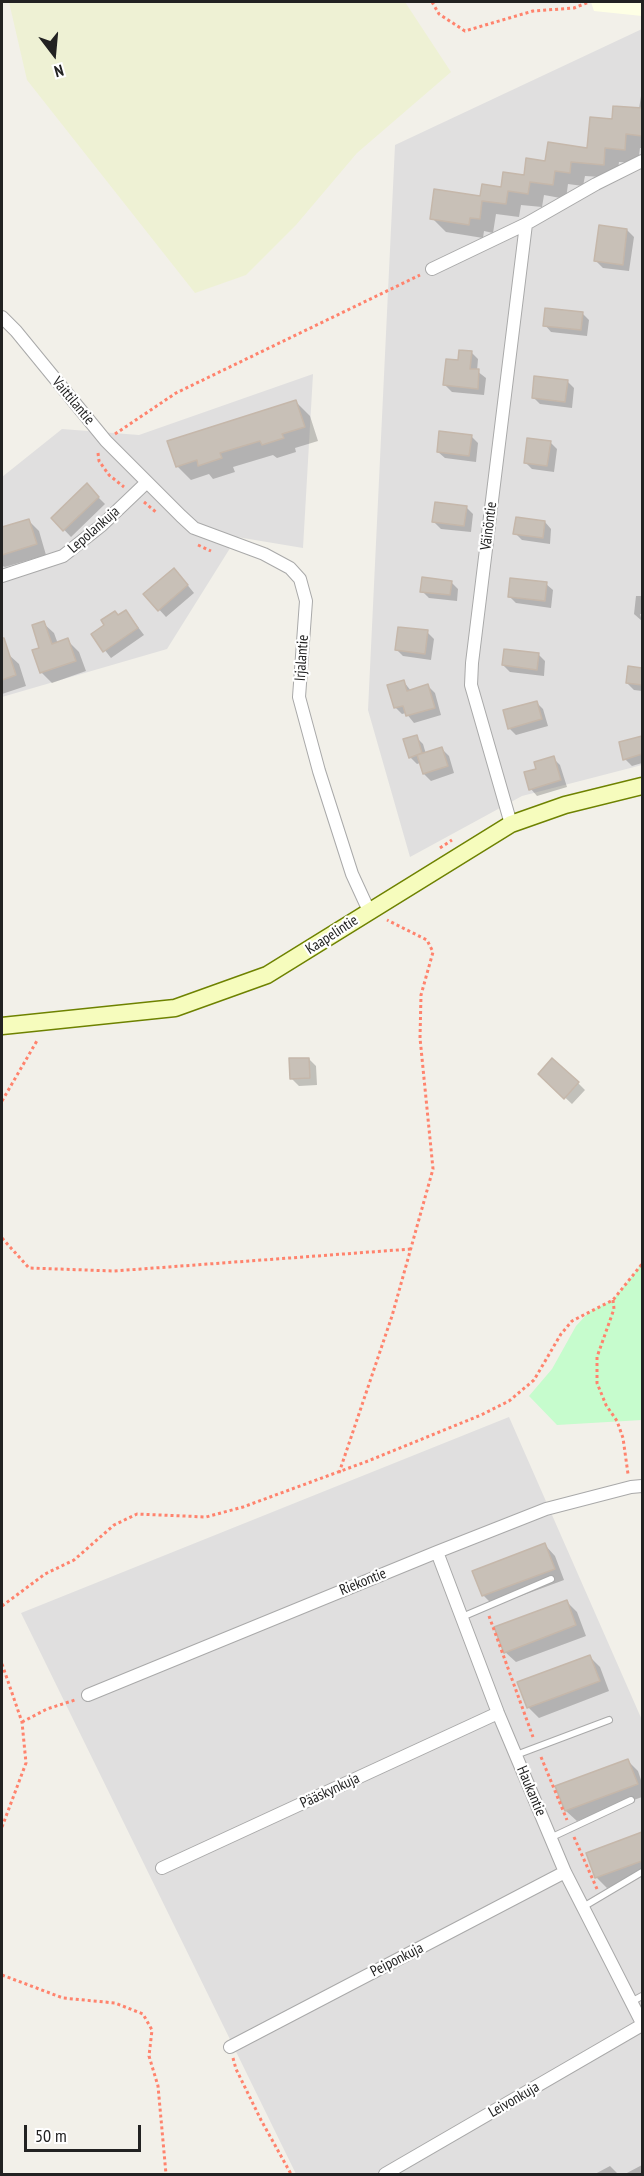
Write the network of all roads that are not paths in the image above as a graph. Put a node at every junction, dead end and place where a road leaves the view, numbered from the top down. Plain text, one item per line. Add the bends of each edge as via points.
1 (642, 160) edge
2 (526, 224) junction
3 (432, 269) road end
4 (2, 317) edge
5 (146, 483) junction
6 (2, 576) edge
7 (642, 786) edge
8 (511, 824) junction
9 (369, 911) junction
10 (2, 1026) edge
11 (637, 1487) edge
12 (437, 1552) junction
13 (551, 1579) dead end
14 (462, 1617) junction
15 (88, 1695) road end
16 (498, 1713) junction
17 (609, 1720) dead end
18 (516, 1755) junction
19 (631, 1800) dead end
20 (550, 1838) junction
21 (162, 1868) dead end
22 (565, 1872) junction
23 (642, 1872) edge
24 (583, 1907) junction
25 (637, 1999) edge
26 (642, 2024) edge
27 (230, 2047) road end
28 (385, 2175) edge

1 - 2 street
2 - 3 street
2 - 8 street, Väinöntie via 471,685
4 - 5 street, Vaittilantie
5 - 6 street, Lepolankuja via 63,556
5 - 9 street, Irjalantie via 194,528 264,554 290,568 300,579 306,601 299,697 352,874
7 - 8 street, Kaapelintie
8 - 9 street, Kaapelintie
9 - 10 street, Kaapelintie via 267,975 175,1008
11 - 12 street, Riekontie via 546,1509
12 - 14 street, Haukantie
12 - 15 street, Riekontie
13 - 14 lane
14 - 16 street, Haukantie
16 - 18 street, Haukantie
16 - 21 street, Pääskynkuja
17 - 18 lane
18 - 20 street, Haukantie
19 - 20 lane
20 - 22 street, Haukantie
22 - 24 street, Haukantie
22 - 27 street, Peiponkuja
23 - 24 lane
24 - 25 street, Haukantie
25 - 26 street, Haukantie
26 - 28 street, Leivonkuja

